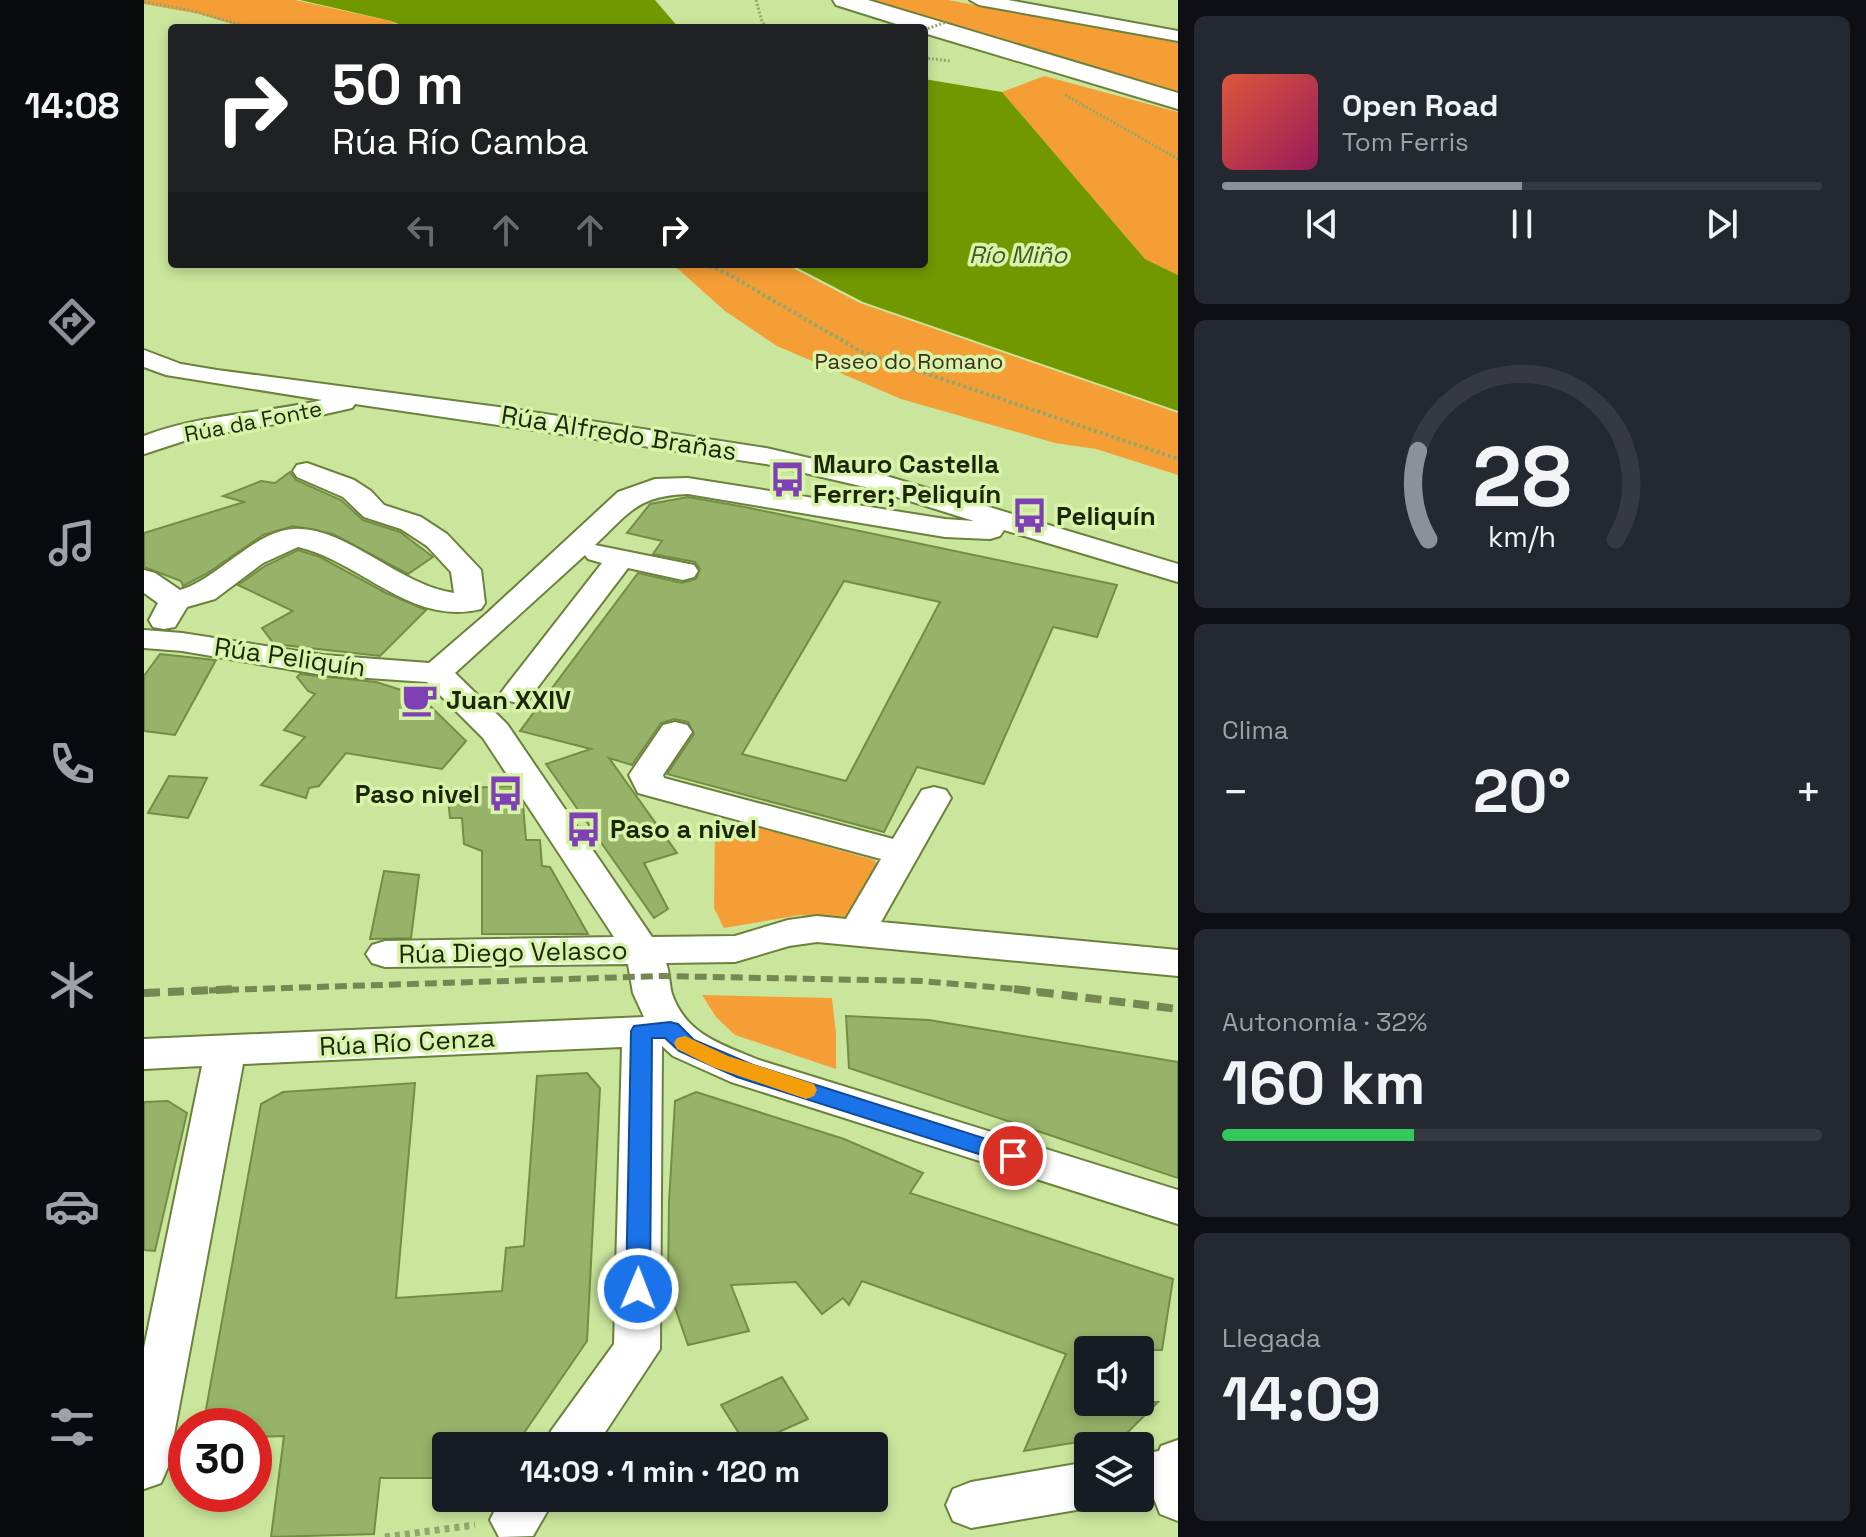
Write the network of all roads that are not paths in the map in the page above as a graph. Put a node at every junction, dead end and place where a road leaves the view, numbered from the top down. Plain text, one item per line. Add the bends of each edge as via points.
1 (844, 0) edge
2 (979, 0) edge
3 (919, 24) edge
4 (928, 27) edge
5 (1178, 36) edge
6 (1178, 101) edge
7 (144, 358) edge
8 (362, 396) junction
9 (144, 446) edge
10 (307, 471) dead end
11 (1042, 532) junction
12 (574, 548) junction
13 (621, 558) junction
14 (683, 571) dead end
15 (1178, 573) edge
16 (144, 579) edge
17 (175, 601) junction
18 (470, 603) junction
19 (497, 621) junction
20 (144, 637) edge
21 (436, 673) junction
22 (517, 693) dead end
23 (675, 732) dead end
24 (934, 798) dead end
25 (902, 853) junction
26 (856, 933) junction
27 (385, 954) dead end
28 (646, 963) junction
29 (1178, 963) edge
30 (656, 1030) junction
31 (225, 1051) junction
32 (144, 1054) edge
33 (1178, 1207) edge
34 (578, 1432) edge
35 (144, 1467) edge
36 (1074, 1487) edge
37 (971, 1505) dead end

1 - 3 highway
2 - 5 street
4 - 6 highway
7 - 8 street, Rúa Alfredo Brañas via 195,375
8 - 9 street, Rúa da Fonte via 319,410 230,423
8 - 11 street, Rúa Alfredo Brañas via 766,456 873,481
10 - 18 street via 340,483 374,511 411,523 437,540 466,570
11 - 12 street via 945,528 673,485 628,498
11 - 15 street, Rúa Alfredo Brañas
12 - 13 street
12 - 19 street
13 - 14 street
13 - 22 street
16 - 17 street
17 - 18 street via 204,593 253,557 295,537 328,546 391,582 443,603
17 - 20 street via 162,623
18 - 19 street
19 - 21 street
20 - 21 street, Rúa Peliquín via 323,665
21 - 28 street via 495,731
23 - 25 street via 646,775 650,785
24 - 25 street
25 - 26 street
26 - 28 street, Rúa Diego Velasco via 788,933 735,949
26 - 29 street, Rúa Diego Velasco
27 - 28 street, Rúa Diego Velasco
28 - 30 street
30 - 31 street, Rúa Río Cenza
30 - 33 street via 745,1071
30 - 34 street via 637,1349
31 - 32 street, Rúa Río Cenza
31 - 35 street
36 - 37 street

